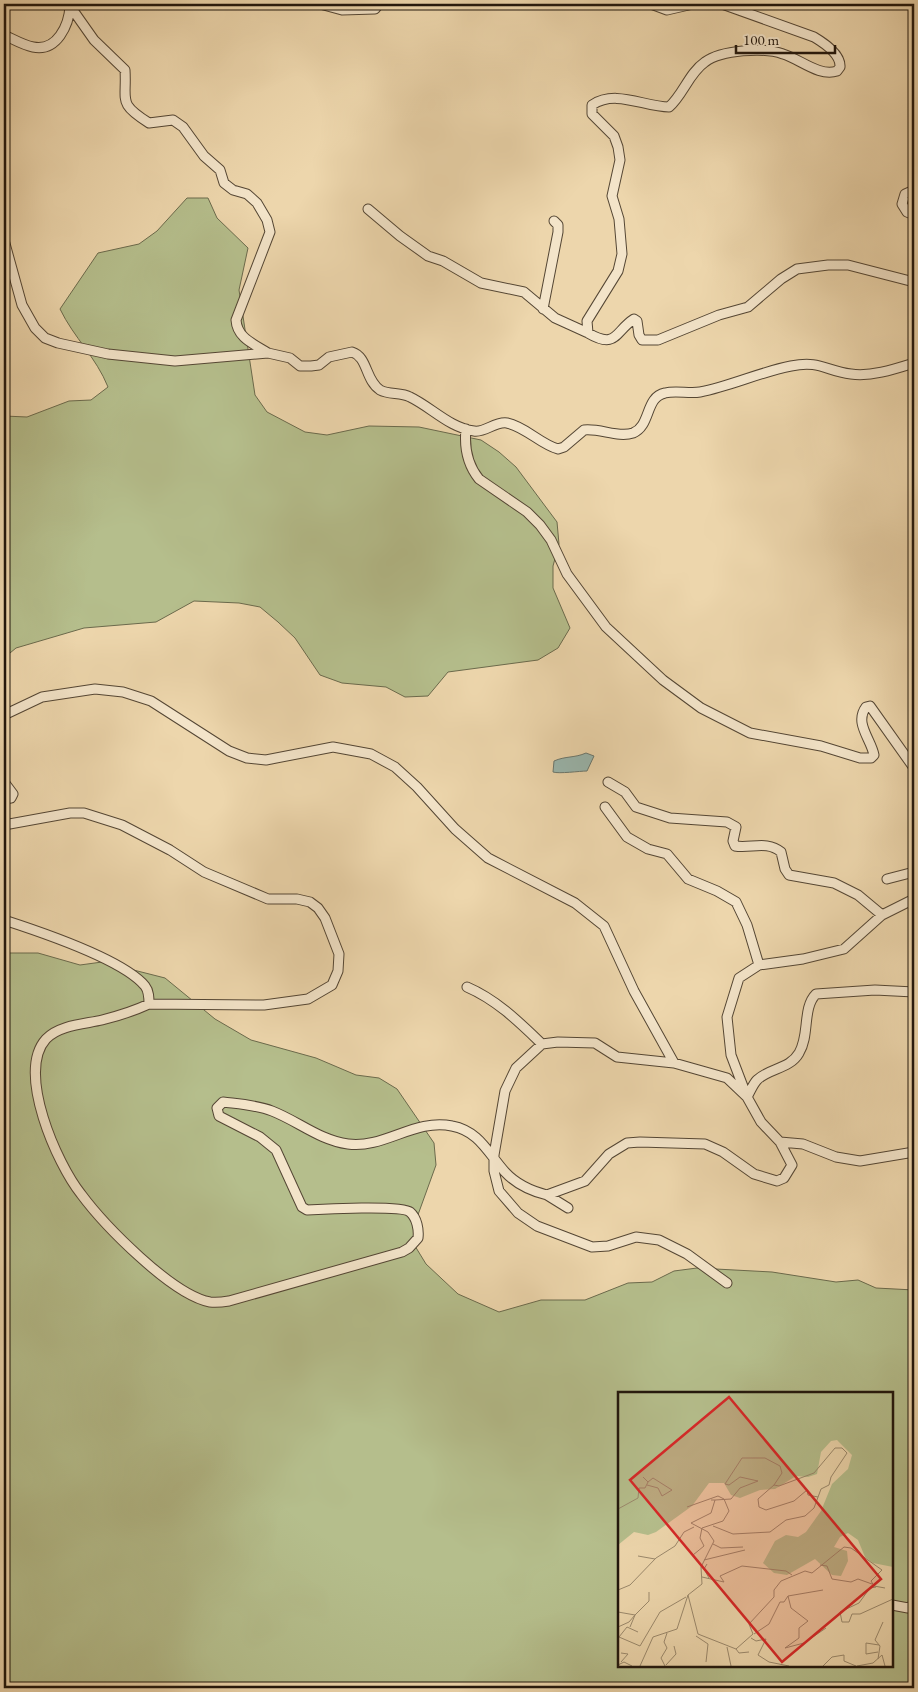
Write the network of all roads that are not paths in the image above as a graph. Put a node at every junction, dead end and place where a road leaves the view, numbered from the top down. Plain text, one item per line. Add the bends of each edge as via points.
1 (320, 4) edge
2 (379, 4) edge
3 (651, 4) edge
4 (693, 4) edge
5 (722, 4) edge
6 (70, 5) edge
7 (4, 35) edge
8 (914, 190) edge
9 (368, 209) dead end
10 (914, 215) edge
11 (554, 220) dead end
12 (4, 240) edge
13 (914, 282) edge
14 (543, 309) junction
15 (588, 333) junction
16 (268, 353) junction
17 (914, 363) edge
18 (466, 429) junction
19 (4, 716) edge
20 (914, 768) edge
21 (4, 782) edge
22 (608, 782) dead end
23 (4, 799) edge
24 (604, 807) dead end
25 (4, 825) edge
26 (914, 872) edge
27 (887, 879) dead end
28 (914, 899) edge
29 (882, 915) junction
30 (4, 920) edge
31 (759, 964) junction
32 (467, 987) dead end
33 (914, 992) edge
34 (149, 1004) junction
35 (542, 1044) junction
36 (674, 1063) junction
37 (747, 1097) junction
38 (780, 1142) junction
39 (914, 1152) edge
40 (494, 1155) junction
41 (547, 1195) junction
42 (568, 1208) dead end
43 (727, 1283) dead end
44 (914, 1604) edge
45 (893, 1605) edge

1 - 2 street via 342,10 375,9
3 - 4 street via 667,10
5 - 15 street via 824,43 838,57 840,67 837,71 825,73 782,53 765,50 721,54 704,62 669,107 628,98 592,105 592,114 614,136 619,153 612,196 619,219 622,254 618,271 587,321
6 - 7 street via 64,31 43,47 34,47
6 - 16 street via 94,40 125,70 124,101 127,106 149,123 173,120 179,124 208,162 220,170 224,183 247,194 267,220 270,232 236,320 242,336
8 - 10 street via 905,194 902,204 907,212
9 - 14 street via 428,256 481,283 524,292
11 - 14 street via 558,232
12 - 16 street via 22,305 45,338 108,354 175,361
13 - 15 street via 853,265 806,267 786,274 748,307 658,340 642,340 634,319 615,337 602,339
14 - 15 street via 562,323
16 - 18 street via 290,358 300,366 311,366 319,365 329,357 352,352 361,357 368,377 382,390 411,397
17 - 18 street via 885,372 858,375 819,364 801,364 700,392 666,392 653,401 640,429 635,432 622,434 584,430 558,449 506,423 493,424 479,431
18 - 20 street via 468,461 479,479 527,512 540,525 567,574 594,612 663,680 701,708 750,733 820,746 860,758 874,755 862,725 863,712 870,706
19 - 36 street via 42,697 96,689 123,692 150,701 228,751 247,758 266,760 334,747 371,754 400,772 455,830 488,858 575,903 604,926 634,991
21 - 23 street via 13,794 11,798
22 - 29 street via 624,792 636,807 670,818 734,825 734,846 775,848 781,852 789,874 803,879 825,880 844,888
24 - 31 street via 627,837 648,849 668,854 688,879 717,890 736,902
25 - 34 street via 70,812 122,824 210,875 268,898 310,902 325,918 339,954 338,971 332,984 308,999 264,1005
26 - 27 street
28 - 29 street
29 - 31 street via 844,948 803,959
30 - 34 street via 105,959 124,970 144,985
31 - 37 street via 739,978 727,1017 731,1055
32 - 35 street via 485,995 518,1020
33 - 37 street via 875,990 816,994 809,1005 802,1047 795,1059 757,1079
34 - 40 street via 54,1033 39,1049 35,1081 52,1142 80,1193 166,1279 200,1299 219,1303 250,1296 402,1252 418,1238 415,1220 410,1212 403,1210 302,1208 276,1150 260,1137 219,1116 217,1108 221,1104 271,1110 313,1133 349,1144 369,1144 410,1129 451,1126 472,1133
35 - 36 street via 595,1043 617,1057
35 - 40 street via 516,1068 505,1091
36 - 37 street via 726,1078
37 - 38 street via 761,1122
38 - 39 street via 803,1144 836,1157 860,1161
38 - 41 street via 792,1165 784,1178 777,1181 754,1174 723,1152 705,1144 640,1142 627,1143 609,1154 585,1181
40 - 41 street via 506,1173 518,1183
40 - 43 street via 499,1191 518,1213 537,1226 592,1247 608,1246 636,1237 659,1240 687,1254
41 - 42 street
44 - 45 street via 908,1608

